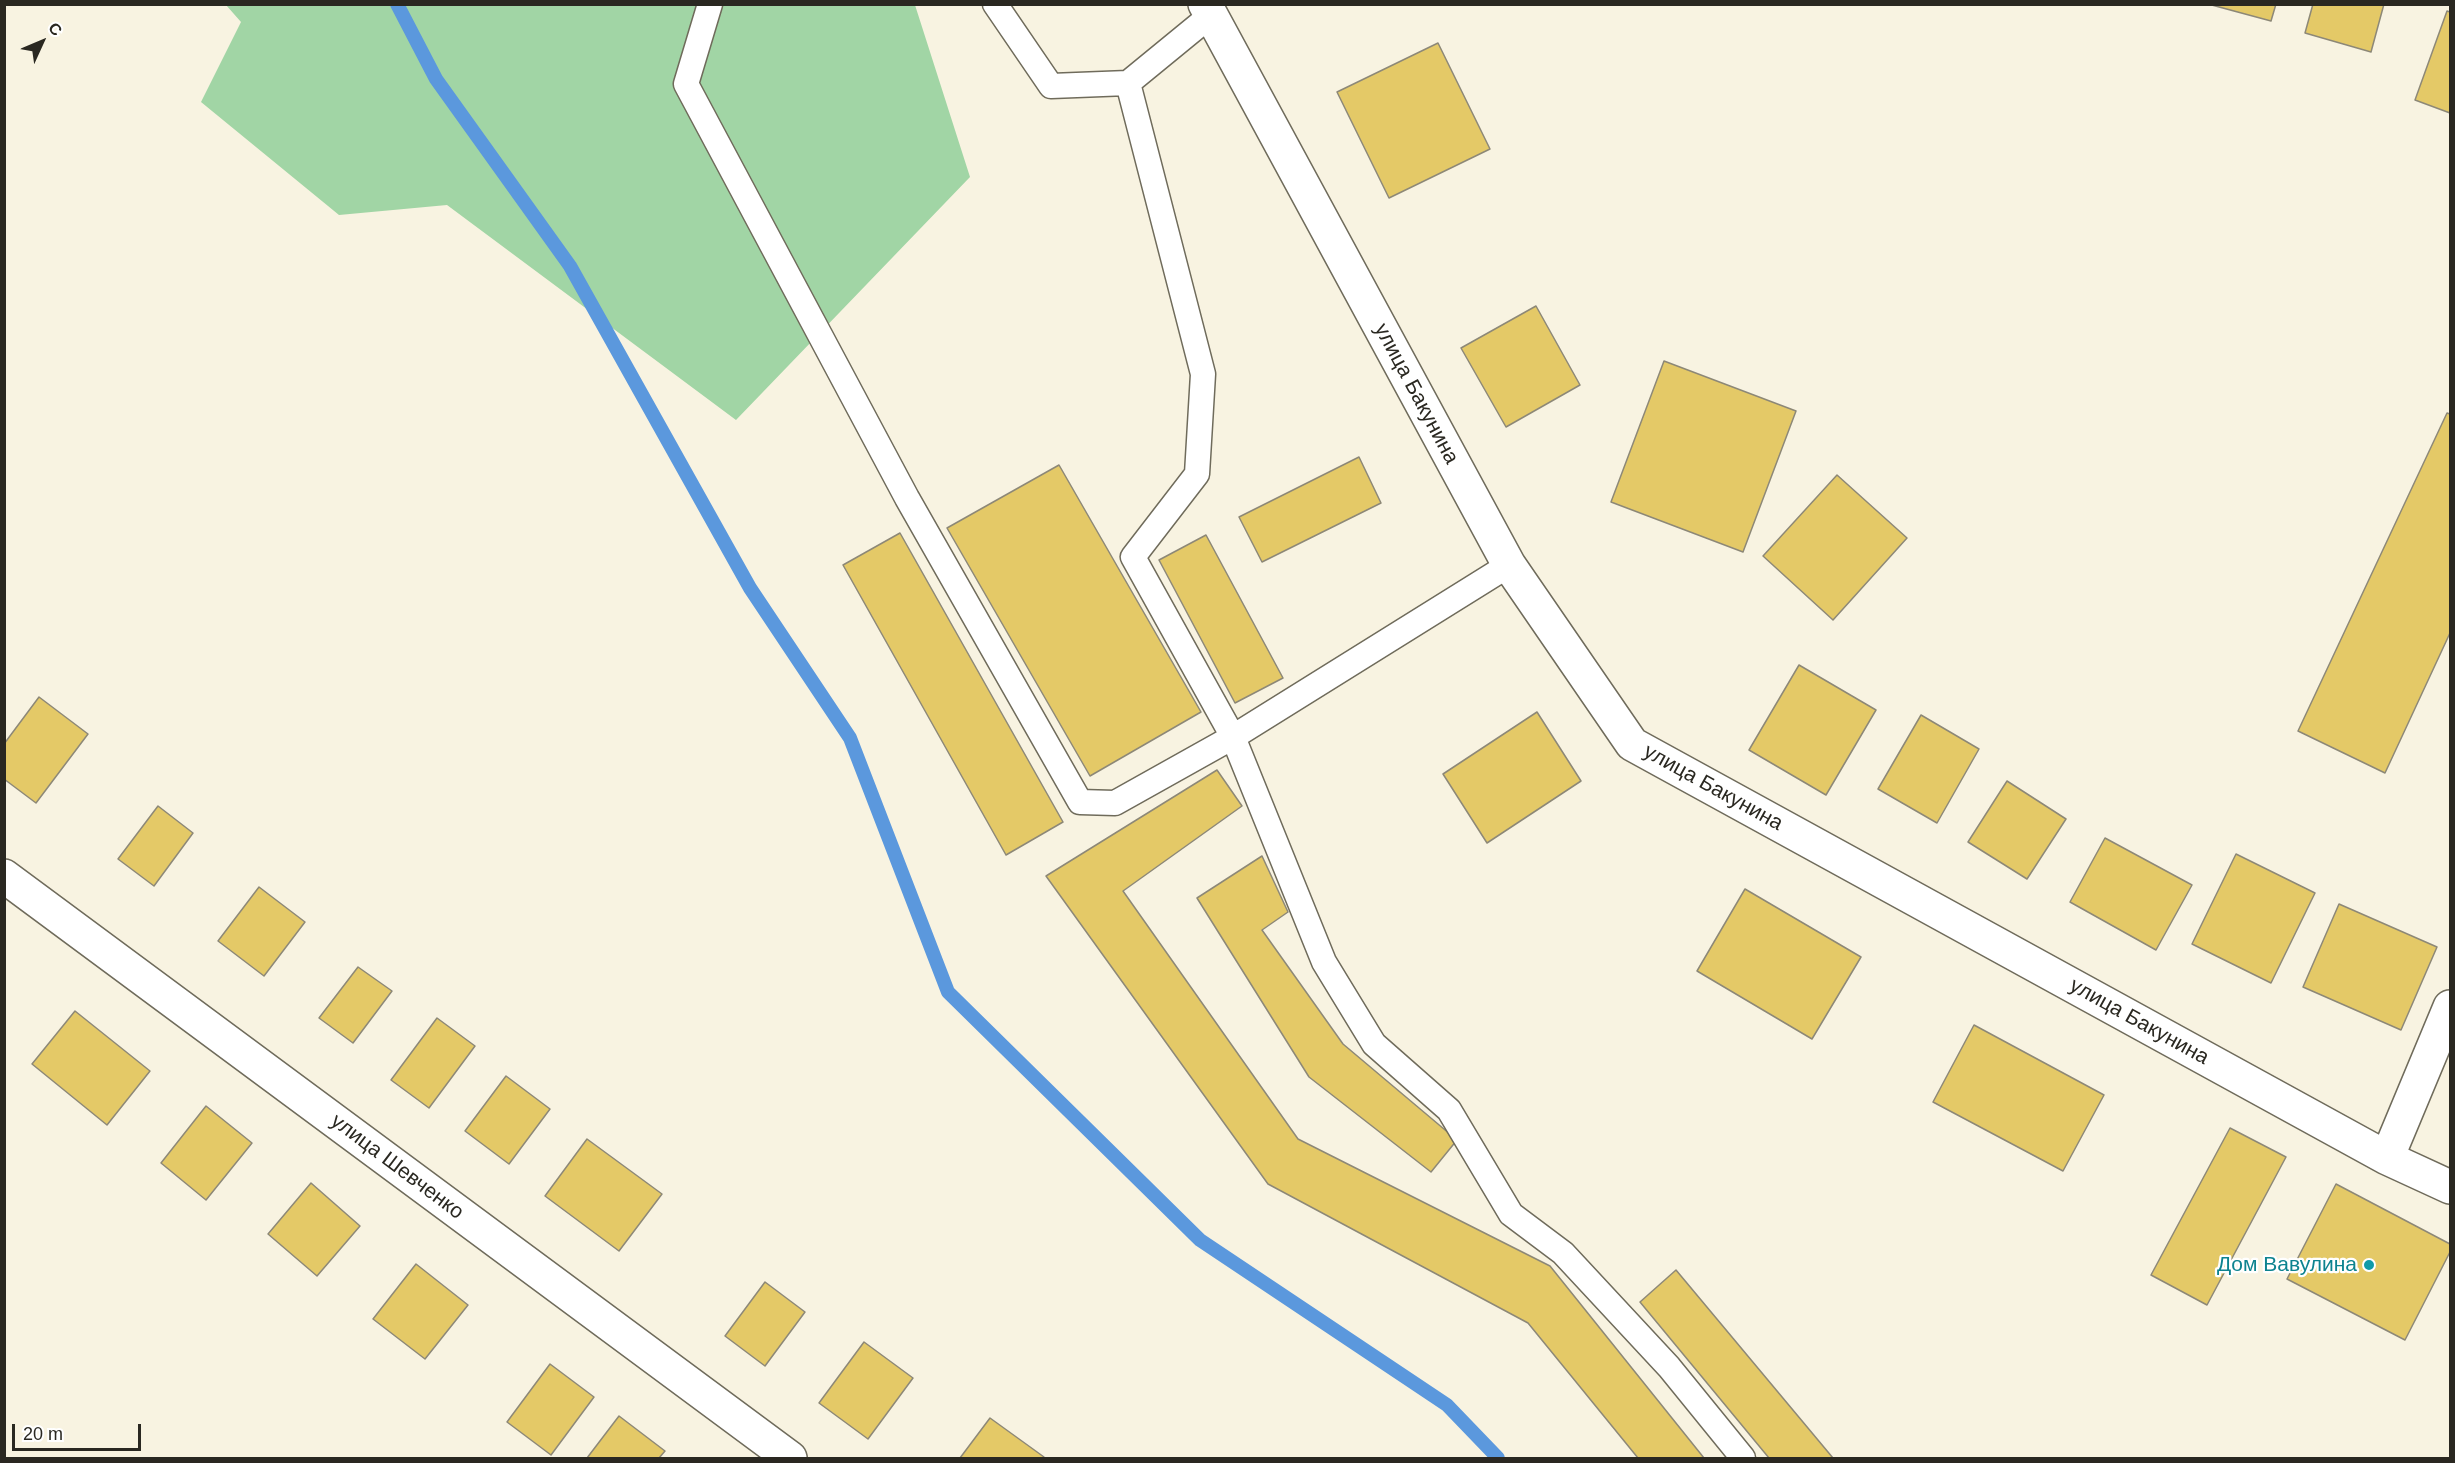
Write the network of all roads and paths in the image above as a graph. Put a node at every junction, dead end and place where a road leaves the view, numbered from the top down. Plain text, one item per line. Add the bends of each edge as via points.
1 (710, 4) edge
2 (995, 4) edge
3 (1208, 10) edge
4 (1128, 83) junction
5 (1509, 565) junction
6 (1233, 737) junction
7 (4, 876) edge
8 (2451, 1007) edge
9 (2387, 1158) junction
10 (2451, 1187) edge
11 (790, 1458) edge
12 (1743, 1458) edge

1 - 6 lane via 686,84 907,498 1080,802 1115,804
2 - 4 lane via 1051,86
3 - 4 lane
3 - 5 street, улица Бакунина
4 - 6 lane via 1203,374 1197,474 1133,557
5 - 6 lane
5 - 9 street, улица Бакунина via 1632,744
6 - 12 lane via 1324,962 1374,1044 1449,1110 1511,1214 1563,1253 1669,1367
7 - 11 street, улица Шевченко
8 - 9 street
9 - 10 street, улица Бакунина

